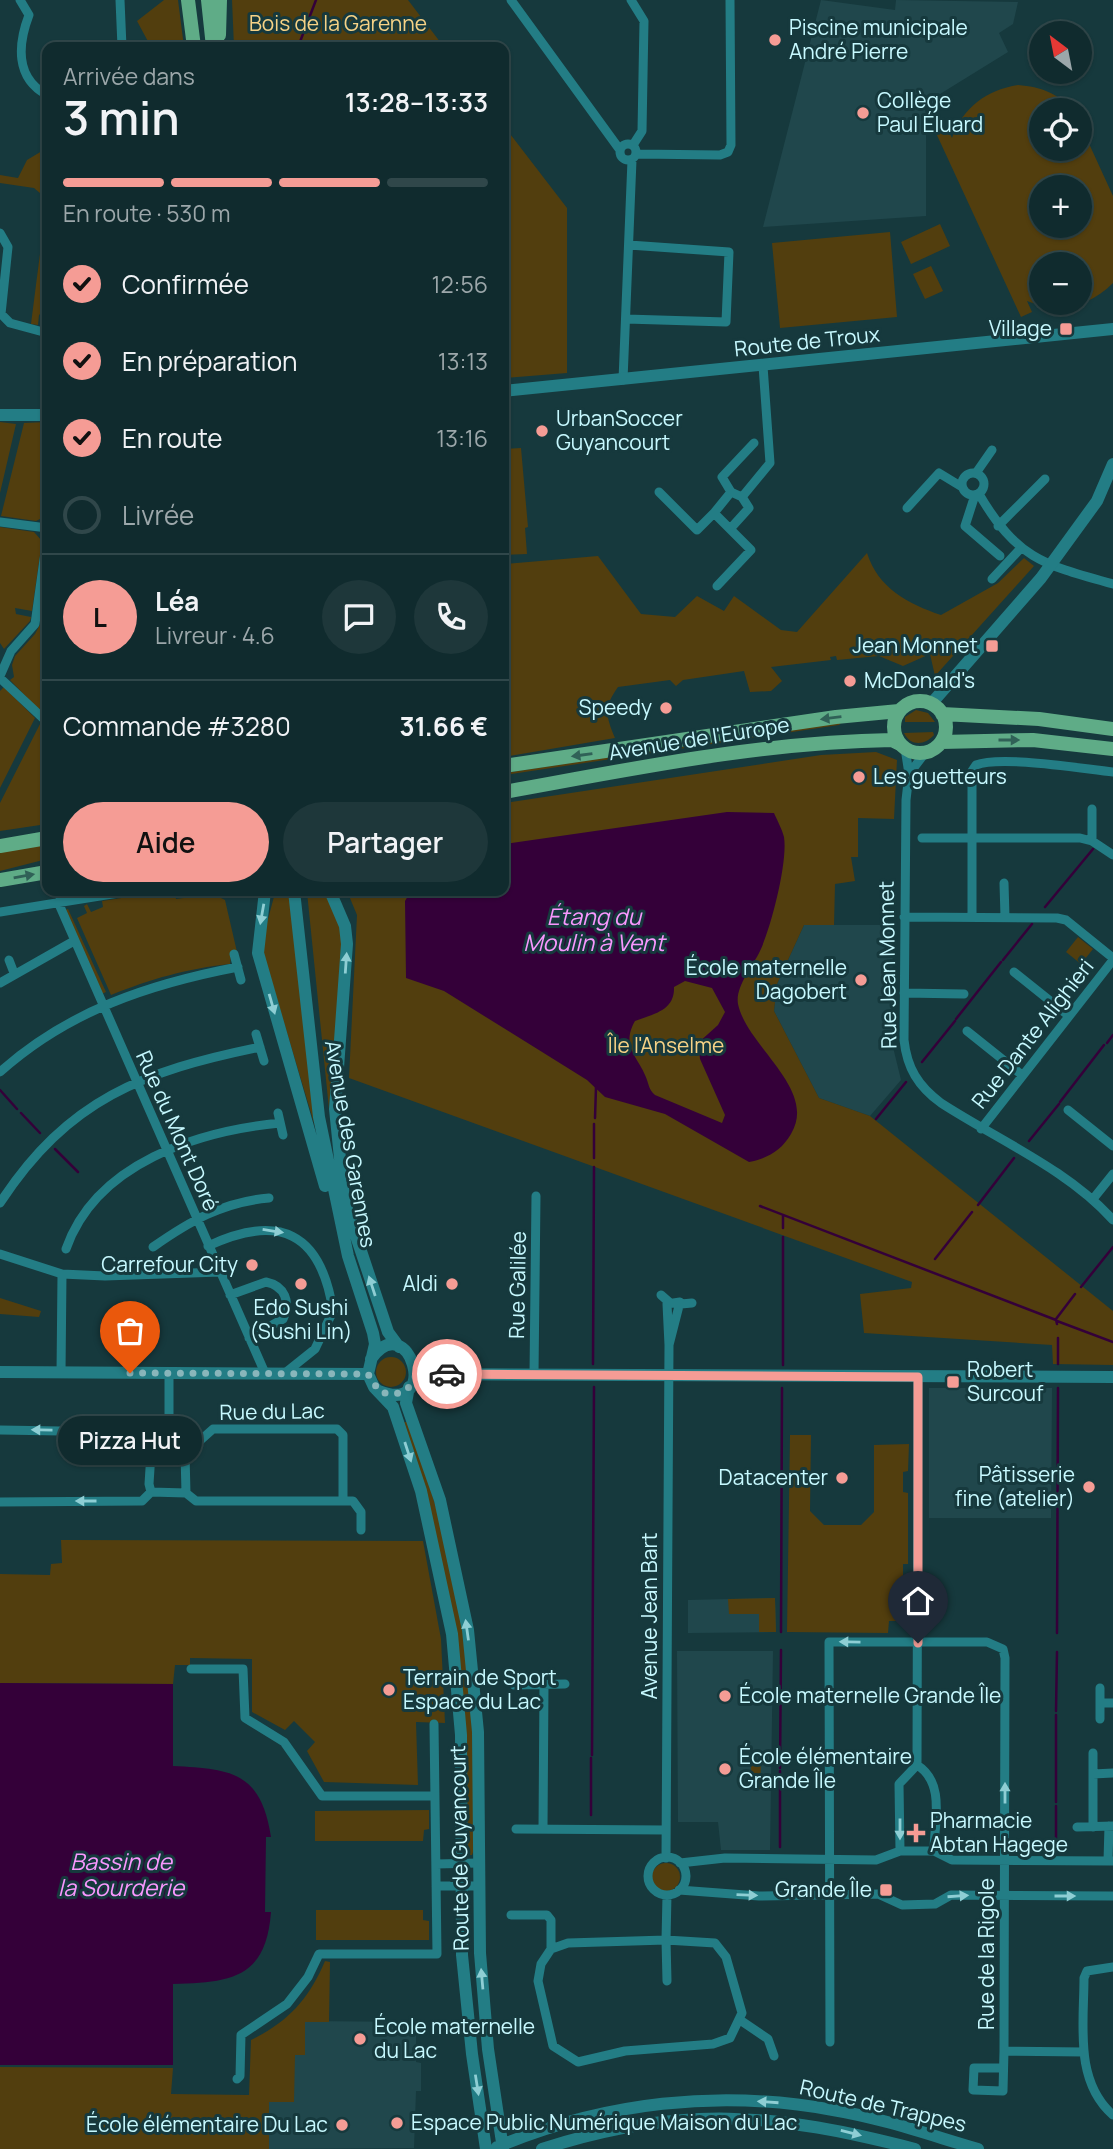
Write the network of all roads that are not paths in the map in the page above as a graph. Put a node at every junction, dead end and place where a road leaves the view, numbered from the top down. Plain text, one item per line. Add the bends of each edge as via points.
1 (20, 0) edge
2 (120, 0) edge
3 (188, 0) edge
4 (197, 0) edge
5 (208, 0) edge
6 (220, 0) edge
7 (512, 0) edge
8 (631, 0) edge
9 (730, 0) edge
10 (122, 42) edge
11 (193, 42) edge
12 (201, 42) edge
13 (215, 42) edge
14 (216, 42) edge
15 (42, 91) edge
16 (620, 150) junction
17 (634, 153) junction
18 (0, 233) edge
19 (629, 245) junction
20 (626, 319) junction
21 (1113, 329) edge
22 (42, 332) edge
23 (763, 366) junction
24 (623, 380) junction
25 (509, 391) edge
26 (0, 415) edge
27 (42, 415) edge
28 (754, 443) dead end
29 (992, 450) dead end
30 (1113, 464) edge
31 (976, 473) junction
32 (1045, 479) dead end
33 (962, 487) junction
34 (659, 492) dead end
35 (731, 492) junction
36 (977, 495) junction
37 (743, 497) junction
38 (907, 508) dead end
39 (713, 513) junction
40 (0, 522) edge
41 (998, 526) junction
42 (42, 527) edge
43 (730, 529) junction
44 (1021, 548) junction
45 (999, 556) dead end
46 (1049, 565) junction
47 (42, 575) edge
48 (992, 579) dead end
49 (1113, 583) edge
50 (717, 586) dead end
51 (5, 653) edge
52 (0, 677) edge
53 (936, 709) junction
54 (899, 712) junction
55 (42, 717) edge
56 (1113, 729) edge
57 (941, 742) junction
58 (902, 746) junction
59 (1113, 749) edge
60 (925, 752) junction
61 (509, 765) edge
62 (1113, 772) edge
63 (909, 774) junction
64 (509, 791) edge
65 (1092, 809) dead end
66 (973, 837) junction
67 (922, 838) dead end
68 (42, 839) edge
69 (1092, 841) junction
70 (0, 845) edge
71 (1113, 855) edge
72 (42, 873) edge
73 (0, 880) edge
74 (1004, 883) dead end
75 (98, 896) edge
76 (264, 896) edge
77 (294, 896) edge
78 (300, 896) edge
79 (332, 896) edge
80 (58, 902) junction
81 (0, 912) edge
82 (904, 916) junction
83 (972, 916) junction
84 (1005, 917) junction
85 (74, 941) junction
86 (234, 954) dead end
87 (1113, 959) edge
88 (9, 960) dead end
89 (238, 967) junction
90 (1014, 972) dead end
91 (14, 973) junction
92 (241, 980) dead end
93 (0, 983) edge
94 (904, 993) junction
95 (964, 994) dead end
96 (103, 1004) junction
97 (1069, 1016) junction
98 (967, 1031) dead end
99 (256, 1034) dead end
100 (260, 1048) junction
101 (264, 1061) dead end
102 (0, 1072) edge
103 (1023, 1074) junction
104 (135, 1081) junction
105 (1068, 1110) dead end
106 (981, 1129) junction
107 (282, 1135) dead end
108 (1113, 1146) edge
109 (166, 1150) junction
110 (1113, 1174) edge
111 (536, 1196) dead end
112 (269, 1198) dead end
113 (1093, 1199) junction
114 (345, 1202) junction
115 (0, 1203) edge
116 (196, 1219) junction
117 (1113, 1220) edge
118 (208, 1246) junction
119 (153, 1247) dead end
120 (66, 1249) dead end
121 (0, 1254) edge
122 (348, 1256) junction
123 (220, 1272) junction
124 (62, 1274) junction
125 (230, 1295) junction
126 (661, 1295) dead end
127 (669, 1302) junction
128 (692, 1303) dead end
129 (681, 1304) junction
130 (249, 1338) junction
131 (669, 1345) junction
132 (399, 1347) junction
133 (370, 1360) junction
134 (0, 1372) edge
135 (61, 1373) junction
136 (169, 1373) junction
137 (265, 1373) junction
138 (285, 1373) junction
139 (368, 1374) junction
140 (416, 1374) junction
141 (534, 1374) junction
142 (668, 1375) junction
143 (918, 1377) junction
144 (1113, 1377) edge
145 (409, 1387) junction
146 (379, 1391) junction
147 (0, 1430) edge
148 (169, 1446) junction
149 (151, 1453) junction
150 (186, 1454) junction
151 (151, 1492) junction
152 (186, 1493) junction
153 (343, 1500) junction
154 (0, 1502) edge
155 (362, 1530) dead end
156 (918, 1643) junction
157 (191, 1669) dead end
158 (565, 1684) dead end
159 (514, 1685) dead end
160 (544, 1685) junction
161 (1100, 1688) dead end
162 (1100, 1703) junction
163 (1113, 1703) edge
164 (1100, 1719) dead end
165 (434, 1724) dead end
166 (1093, 1753) dead end
167 (917, 1765) junction
168 (1113, 1773) edge
169 (1093, 1774) junction
170 (435, 1796) junction
171 (1093, 1826) junction
172 (1111, 1826) edge
173 (1077, 1827) dead end
174 (516, 1829) dead end
175 (543, 1829) junction
176 (666, 1830) junction
177 (900, 1851) junction
178 (934, 1851) junction
179 (666, 1857) junction
180 (829, 1860) junction
181 (1005, 1861) junction
182 (1111, 1861) edge
183 (463, 1863) junction
184 (480, 1863) junction
185 (680, 1863) junction
186 (436, 1864) junction
187 (464, 1885) junction
188 (436, 1886) junction
189 (479, 1886) junction
190 (680, 1890) junction
191 (829, 1894) junction
192 (667, 1895) junction
193 (1004, 1895) junction
194 (1113, 1896) edge
195 (511, 1915) dead end
196 (666, 1940) junction
197 (551, 1949) junction
198 (1113, 1967) edge
199 (667, 1981) dead end
200 (740, 2020) junction
201 (830, 2042) dead end
202 (1004, 2051) junction
203 (1084, 2052) junction
204 (774, 2056) dead end
205 (1003, 2068) dead end
206 (237, 2079) dead end
207 (1113, 2115) edge
208 (500, 2147) edge
209 (486, 2149) edge
210 (542, 2149) edge
211 (915, 2149) edge
212 (978, 2149) edge

1 - 15 street via 29,15 20,46 23,65
2 - 10 street
3 - 11 main road
4 - 12 main road
5 - 13 main road
6 - 14 main road
7 - 16 street
8 - 17 street via 644,21 642,131
9 - 17 street via 728,152
16 - 17 street via 625,144
16 - 17 street via 624,159
17 - 19 street
18 - 22 street via 8,247 1,314 10,323
19 - 20 street
19 - 20 street via 729,252 726,322
20 - 24 street
21 - 23 main road, Route de Troux
23 - 24 main road, Route de Troux
23 - 37 street via 770,463
24 - 25 main road, Route de Troux
26 - 27 main road
28 - 35 street via 722,477
29 - 31 street
30 - 46 main road via 1097,501
31 - 33 street via 964,478
31 - 36 street via 985,483
32 - 41 street
33 - 36 street via 967,494
33 - 38 street via 939,473
34 - 39 street via 697,530
35 - 37 street
35 - 39 street
36 - 41 street
36 - 45 street via 965,526
37 - 43 street via 749,508
39 - 43 street
40 - 42 street
41 - 44 street
43 - 50 street via 751,550
44 - 46 street
44 - 48 street
46 - 49 street
46 - 53 main road
47 - 51 street via 35,624
51 - 52 street
52 - 55 street
53 - 54 main road via 914,702
53 - 56 main road
53 - 57 main road via 945,727
54 - 58 main road via 894,728
54 -> 61 main road, Avenue de l'Europe
57 -> 59 main road via 1032,740
57 - 60 main road
58 - 60 main road
58 - 63 street, Rue Jean Monnet
58 - 64 main road, Avenue de l'Europe via 892,740 808,743
60 - 63 street
62 - 66 street via 976,765 972,771
63 - 82 street, Rue Jean Monnet
65 - 69 street
66 - 67 street
66 - 69 street
66 - 83 street
68 - 70 main road
69 - 71 street
73 -> 72 main road
74 - 84 street
75 - 80 street
76 -> 122 main road via 257,938 262,970
77 - 122 main road, Avenue des Garennes via 319,1117
78 - 114 main road, Avenue des Garennes via 324,1116
114 -> 79 main road via 335,1109 347,944
80 - 81 street
80 - 85 street, Rue du Mont Doré
82 - 83 street
82 - 94 street, Rue Jean Monnet
83 - 84 street
84 - 87 street via 1066,920
85 - 91 street
85 - 96 street, Rue du Mont Doré
86 - 89 street
87 - 97 street, Rue Dante Alighieri
88 - 91 street
89 - 92 street
89 - 96 street via 159,985
90 - 97 street
91 - 93 street
94 - 95 street
94 - 106 street, Rue Jean Monnet via 904,1040 910,1071 926,1091
96 - 102 street via 51,1032
96 - 104 street, Rue du Mont Doré
97 - 103 street, Rue Dante Alighieri
98 - 103 street
99 - 100 street
100 - 101 street
100 - 104 street via 192,1061
103 - 106 street, Rue Dante Alighieri
104 - 109 street, Rue du Mont Doré
104 - 115 street via 89,1107 68,1125 27,1165
105 - 108 street
106 - 113 street, Rue Jean Monnet
107 - 109 street via 279,1118
109 - 116 street, Rue du Mont Doré
109 - 120 street via 103,1193 80,1219
110 - 113 street
111 - 141 street, Rue Galilée
112 - 116 street via 223,1206
113 - 117 street, Rue Jean Monnet
132 -> 114 main road, Avenue des Garennes via 388,1332
116 - 118 street, Rue du Mont Doré
116 - 119 street
118 - 123 street, Rue du Mont Doré
118 -> 138 street via 246,1231 275,1230 299,1238 316,1256 333,1311 315,1349
121 - 124 street
122 - 133 main road, Avenue des Garennes via 373,1333
123 - 124 street
123 - 125 street, Rue du Mont Doré
124 - 135 street
125 - 130 street, Rue du Mont Doré
125 - 130 street via 265,1282 285,1295 283,1319
126 - 127 street
127 - 129 street
127 - 131 street
128 - 129 street
129 - 131 street
130 - 137 street, Rue du Mont Doré
131 - 142 street, Avenue Jean Bart
132 - 133 main road via 382,1348
132 - 140 main road via 414,1360
133 - 139 main road
134 - 135 main road
135 - 136 main road
136 - 137 main road
136 - 148 street
137 - 138 main road
138 - 139 main road
139 - 146 main road
140 - 141 main road
140 - 145 main road
141 - 142 main road
142 - 143 main road
142 - 176 street, Avenue Jean Bart
143 - 144 main road
143 - 156 street
145 - 146 main road via 395,1395
184 -> 145 main road, Route de Guyancourt via 478,1732 468,1630 440,1500 406,1403
146 -> 183 main road, Route de Guyancourt via 393,1407 421,1491 452,1634 461,1735
149 -> 147 street via 131,1433
148 - 149 street
148 - 150 street
149 - 151 street
150 - 152 street
150 - 153 street, Rue du Lac via 213,1429 337,1429 343,1436
151 - 152 street
151 -> 154 street via 142,1501
152 - 153 street via 196,1501
153 - 155 street via 353,1501 361,1512
156 - 167 street
156 -> 180 street via 829,1642
181 -> 156 street, Rue de la Rigole via 1003,1649 987,1642
157 - 170 street via 243,1669 244,1718 284,1742 322,1796
158 - 160 street
159 - 160 street
160 - 175 street
161 - 162 street
162 - 163 street
162 - 164 street
165 - 170 street
166 - 169 street
167 -> 177 street via 899,1784
167 - 178 street via 931,1777 936,1793
168 - 169 street
169 - 171 street
170 - 186 street
171 - 172 street
171 - 173 street
172 - 182 street
174 - 175 street
175 - 176 street
176 - 179 street, Avenue Jean Bart
177 - 178 street
177 - 180 street via 876,1860
178 - 181 street via 952,1860
179 - 185 street
179 - 192 street via 655,1861 648,1877 656,1891
180 - 185 street via 725,1858
180 - 191 street
181 - 182 street
181 - 193 street, Rue de la Rigole
183 - 184 street
183 - 186 street
183 - 187 main road, Route de Guyancourt
184 - 189 main road, Route de Guyancourt
185 - 190 street via 685,1879
186 - 188 street
187 - 188 street
187 - 189 street
187 -> 209 main road, Route de Guyancourt via 465,1993
188 - 206 street via 437,1954 319,1954 288,2003 244,2029
208 -> 189 main road, Route de Guyancourt via 480,1954
190 -> 191 street via 751,1896
190 - 192 street
191 -> 193 street via 878,1894 902,1905 935,1904 951,1895
191 - 201 street
192 - 196 street
193 -> 194 street
193 - 202 street, Rue de la Rigole
195 - 197 street via 547,1914
196 - 197 street via 568,1943
196 - 199 street
196 - 200 street via 715,1943 726,1957
197 - 200 street via 541,1964 538,1981 553,2046 579,2062 625,2051 713,2044 730,2038
198 - 203 street via 1094,1967 1084,1978
200 - 204 street via 768,2039
202 - 203 street, Rue de la Rigole
202 - 205 street
203 - 207 street via 1097,2097
212 -> 208 main road, Route de Trappes via 835,2110 722,2099 621,2109 571,2121
210 -> 211 main road, Route de Trappes via 655,2122 741,2117 835,2129

